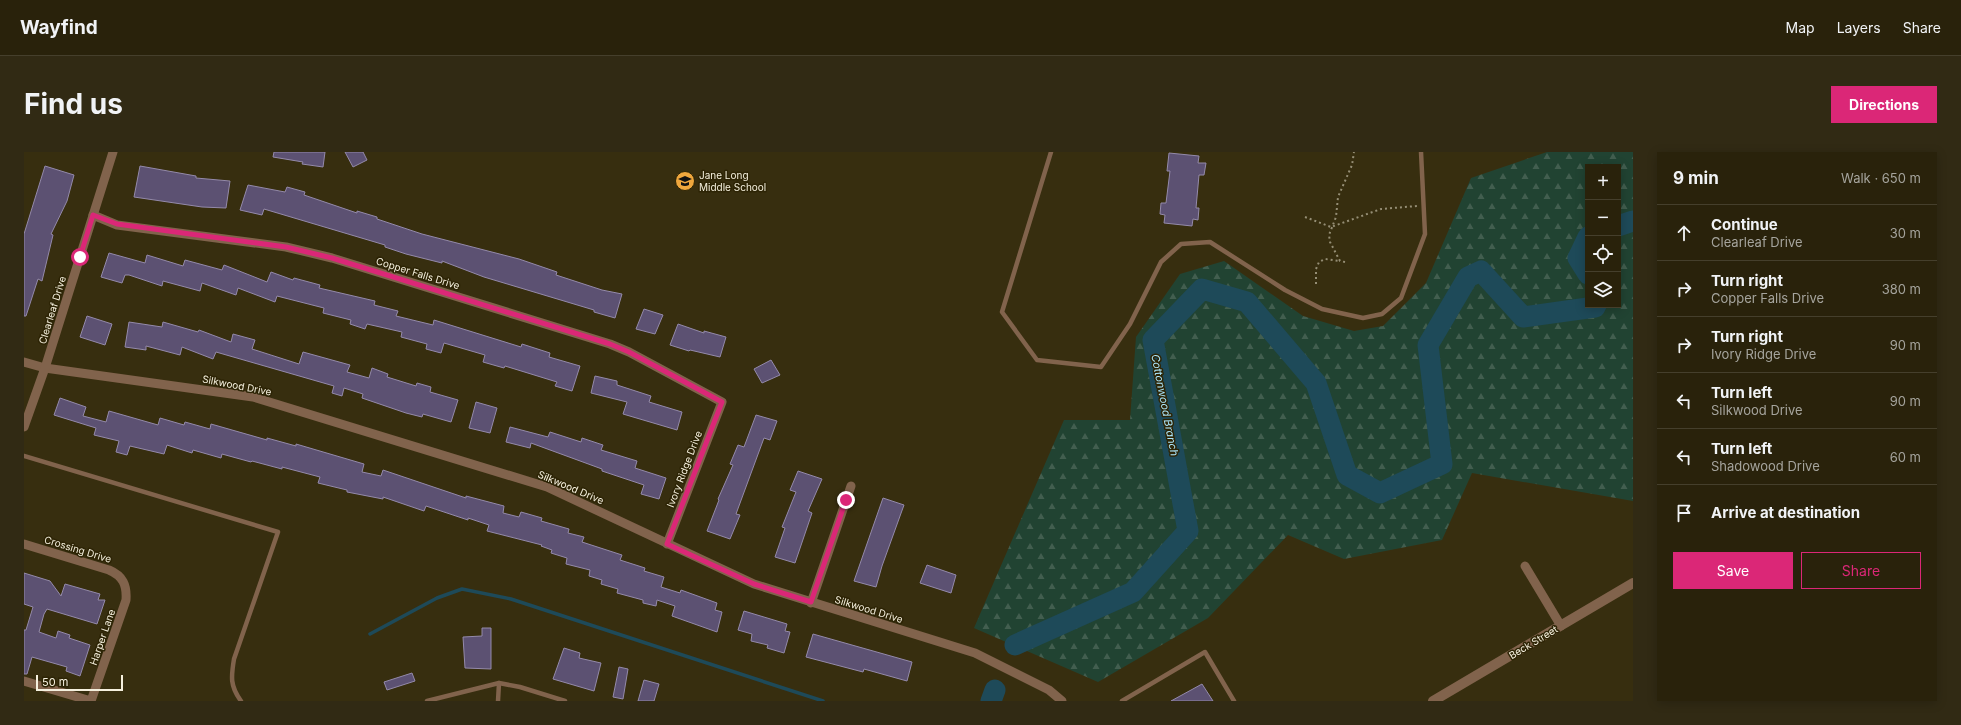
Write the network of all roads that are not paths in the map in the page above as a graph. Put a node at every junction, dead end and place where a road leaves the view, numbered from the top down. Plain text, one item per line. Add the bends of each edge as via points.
1 (113, 152) edge
2 (1052, 152) edge
3 (1421, 152) edge
4 (93, 215) junction
5 (24, 362) edge
6 (45, 368) junction
7 (722, 402) joint
8 (24, 427) edge
9 (24, 456) edge
10 (851, 486) dead end
11 (24, 544) edge
12 (667, 544) junction
13 (1525, 566) dead end
14 (123, 580) joint
15 (1633, 583) edge
16 (811, 602) junction
17 (1561, 626) junction
18 (24, 681) edge
19 (499, 683) junction
20 (91, 701) edge
21 (241, 701) edge
22 (427, 701) edge
23 (498, 701) edge
24 (565, 701) edge
25 (1062, 701) edge
26 (1122, 701) edge
27 (1234, 701) edge
28 (1433, 701) edge

1 - 4 street, Clearleaf Drive
2 - 3 lane via 1002,312 1037,360 1101,367 1130,324 1161,262 1181,244 1210,242 1285,290 1322,309 1363,318 1382,314 1401,298 1425,234
4 - 6 street, Clearleaf Drive
4 - 7 street, Copper Falls Drive via 117,224 286,247 332,258 610,344
5 - 6 street, Silkwood Drive
6 - 8 street, Clearleaf Drive
6 - 12 street, Silkwood Drive via 253,398 547,487
7 - 12 street, Ivory Ridge Drive
9 - 21 lane via 278,532 234,659 231,679
10 - 16 street
11 - 14 street, Crossing Drive via 109,570
12 - 16 street, Silkwood Drive via 754,584
13 - 17 street
14 - 20 street, Harper Lane via 126,600
15 - 17 street, Beck Street
16 - 25 street, Silkwood Drive via 975,653 1049,690
17 - 28 street, Beck Street
18 - 20 street
19 - 22 lane
19 - 23 lane
19 - 24 lane
26 - 27 lane via 1205,652

